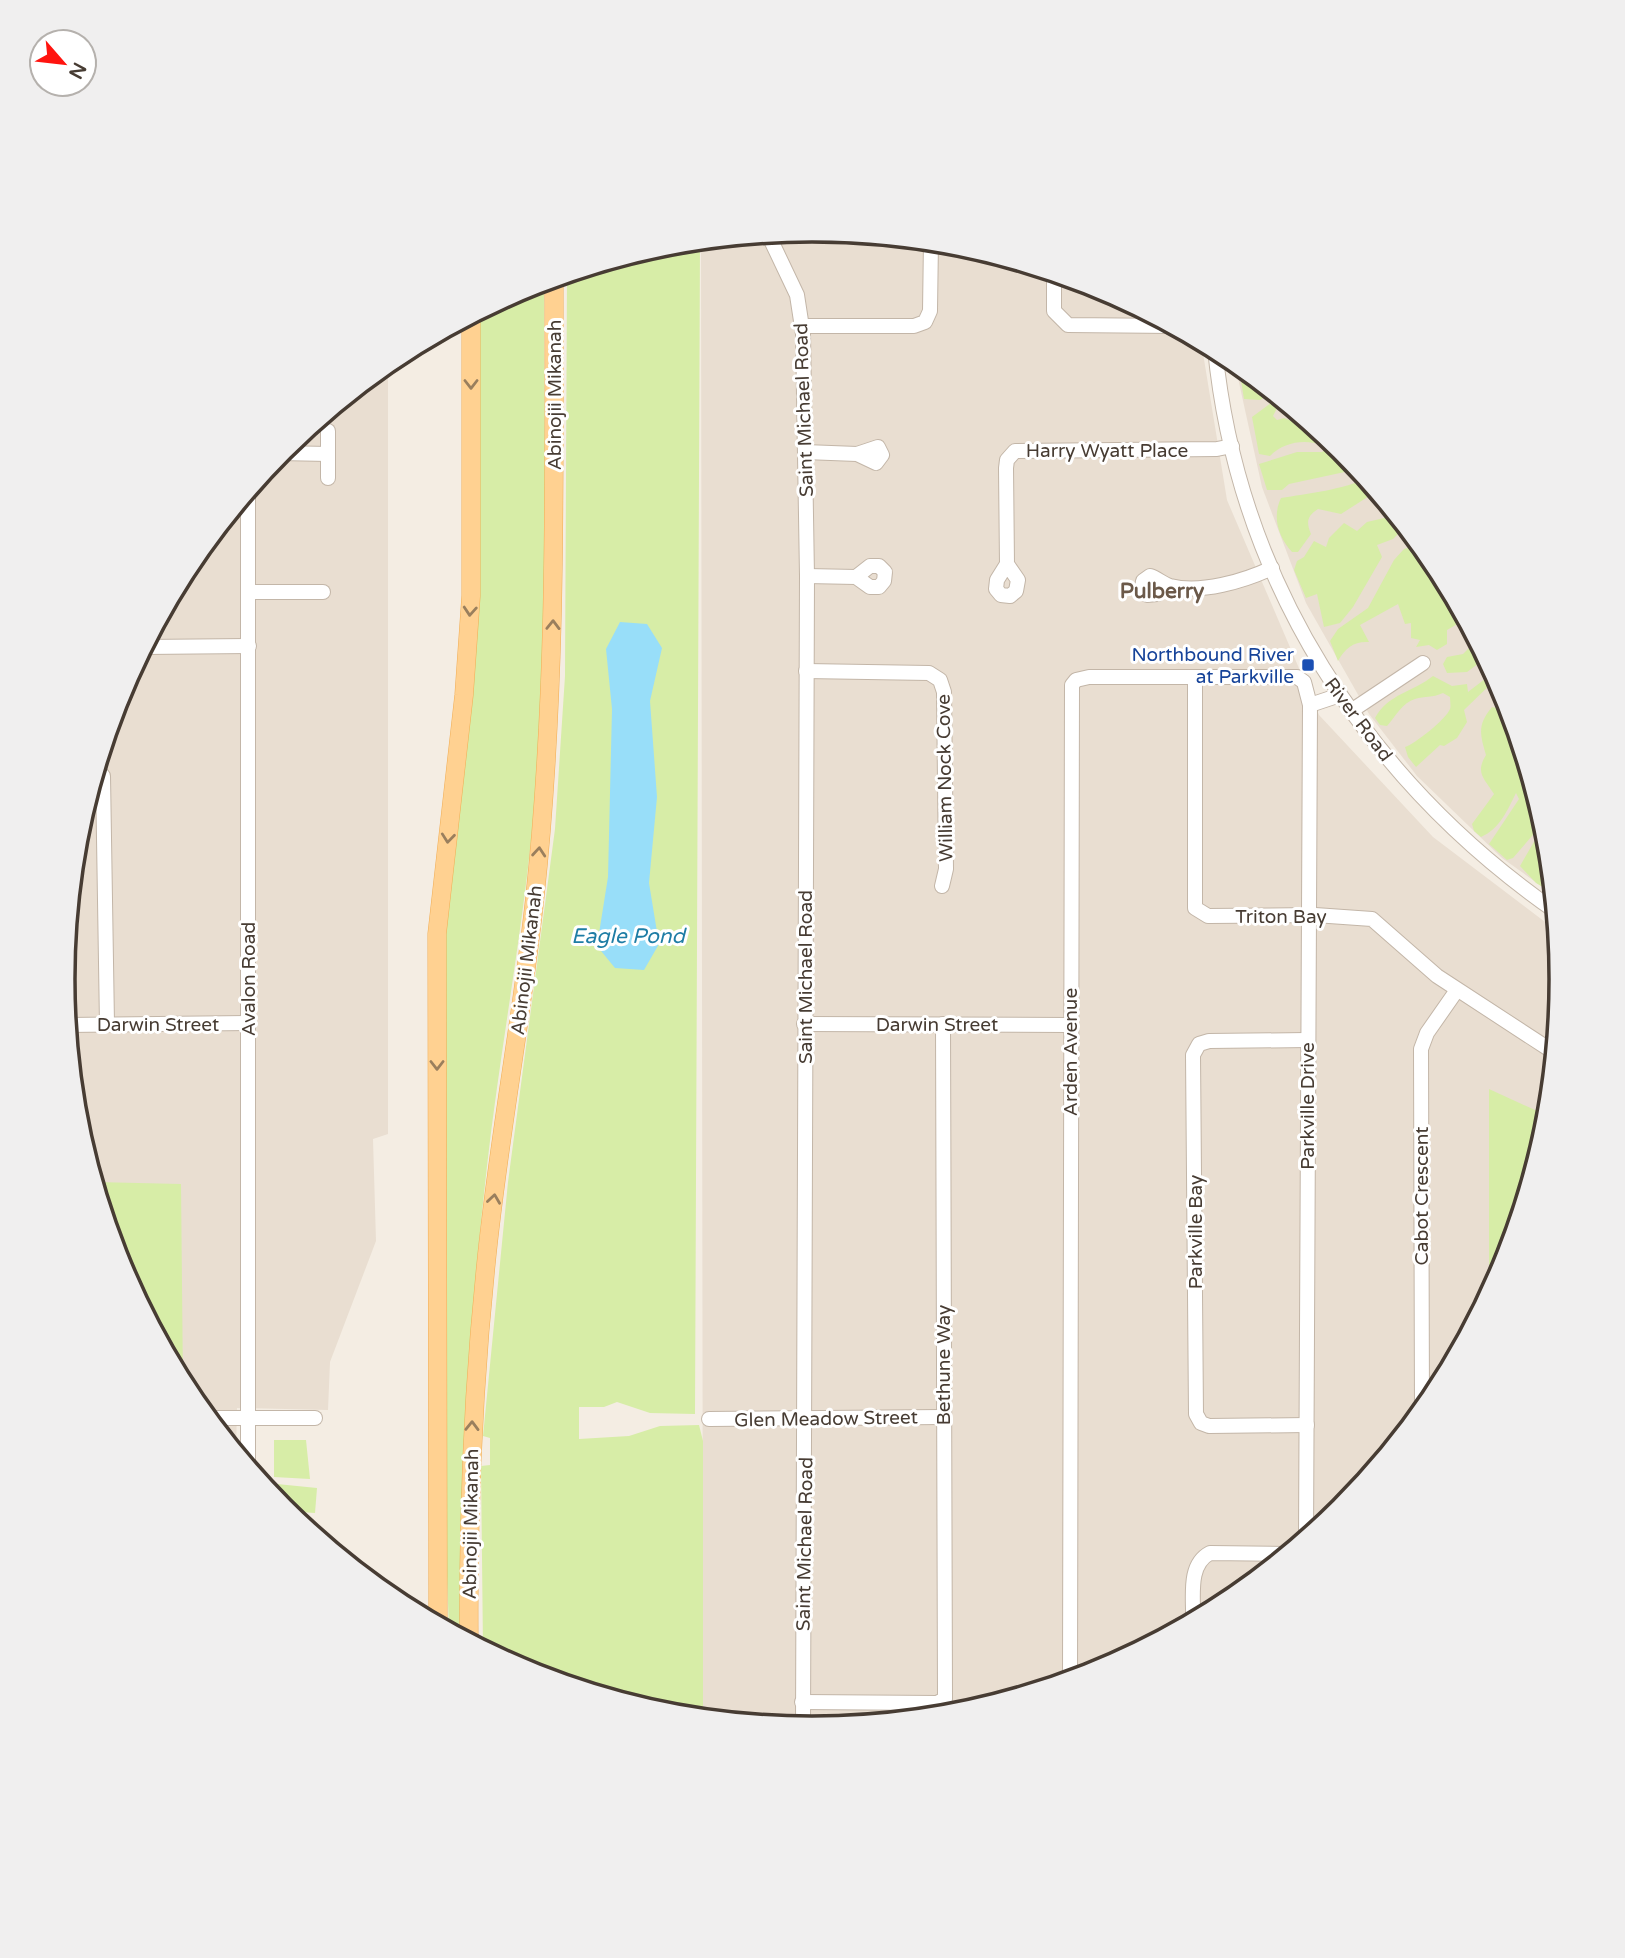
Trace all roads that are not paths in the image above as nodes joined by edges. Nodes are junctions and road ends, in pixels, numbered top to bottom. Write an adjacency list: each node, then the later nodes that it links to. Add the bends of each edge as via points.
1 (772, 243): 6 (street, Saint Michael Road, via 792,283)
2 (930, 252): 6 (street, via 930,311 925,322 914,326)
3 (1054, 283): 7 (street, via 1054,311 1068,325)
4 (554, 289): 58 (main road, Abinojii Mikanah, one-way to 4, via 472,1414 486,1261 535,897 550,724)
5 (471, 326): 57 (main road, Abinojii Mikanah, one-way to 57, via 471,596 437,934)
6 (803, 326): 11 (street, Saint Michael Road)
7 (1153, 326)
8 (1217, 363): 10 (street, River Road)
9 (328, 431): 13 (street)
10 (1232, 446): 17 (street, Harry Wyatt Place, via 1015,451 1006,468); 18 (street, River Road)
11 (805, 452): 14 (street); 19 (street, Saint Michael Road)
12 (296, 453): 13 (street)
13 (328, 454): 15 (street)
14 (857, 454)
15 (328, 478)
16 (248, 505): 22 (street, Avalon Road)
17 (1007, 564)
18 (1272, 568): 21 (street, via 1220,585); 29 (street, River Road, via 1303,638)
19 (807, 576): 20 (street); 27 (street, Saint Michael Road)
20 (856, 577)
21 (1169, 586)
22 (250, 592): 23 (street); 24 (street, Avalon Road)
23 (323, 592)
24 (249, 646): 25 (street); 37 (street, Avalon Road)
25 (154, 647)
26 (1423, 663): 31 (street)
27 (806, 671): 33 (street, William Nock Cove, via 929,673 940,680 944,692 946,869); 39 (street, Saint Michael Road)
28 (1195, 677): 30 (street, Arden Avenue, via 1297,677 1304,682); 35 (street, Triton Bay, via 1195,908 1208,916); 42 (street, Arden Avenue, via 1090,677 1072,685)
29 (1340, 695): 30 (street); 31 (street, River Road)
30 (1310, 705): 35 (street, Parkville Drive)
31 (1350, 711): 34 (street, River Road, via 1413,790 1451,828)
32 (103, 778): 38 (street)
33 (942, 886)
34 (1545, 904)
35 (1309, 915): 36 (street, Triton Bay, via 1372,919 1420,964); 43 (street, Parkville Drive)
36 (1457, 990): 44 (street, Triton Bay); 45 (street, Cabot Crescent, via 1421,1049)
37 (248, 1023): 38 (street, Darwin Street); 49 (street, Avalon Road)
38 (107, 1024): 41 (street, Darwin Street)
39 (804, 1024): 40 (street, Darwin Street); 46 (street, Saint Michael Road)
40 (943, 1024): 42 (street, Darwin Street); 47 (street, Bethune Way)
41 (77, 1025)
42 (1069, 1025): 59 (street, Arden Avenue)
43 (1307, 1040): 52 (street, Parkville Drive); 52 (street, Parkville Bay, via 1209,1041 1195,1049 1193,1069 1196,1414 1209,1426)
44 (1546, 1047)
45 (1422, 1394)
46 (805, 1416): 47 (street, Glen Meadow Street); 51 (street, Glen Meadow Street); 60 (street, Saint Michael Road)
47 (943, 1417): 60 (street, Bethune Way, via 945,1699 940,1703)
48 (221, 1418): 49 (street)
49 (248, 1418): 50 (street); 53 (street, Avalon Road)
50 (315, 1418)
51 (709, 1419)
52 (1307, 1425): 54 (street, Parkville Drive)
53 (248, 1453)
54 (1306, 1526)
55 (1274, 1553): 56 (street, via 1210,1553 1200,1558 1195,1569)
56 (1193, 1609)
57 (438, 1613)
58 (468, 1630)
59 (1070, 1669)
60 (802, 1702): 61 (street, Saint Michael Road)
61 (803, 1716)

